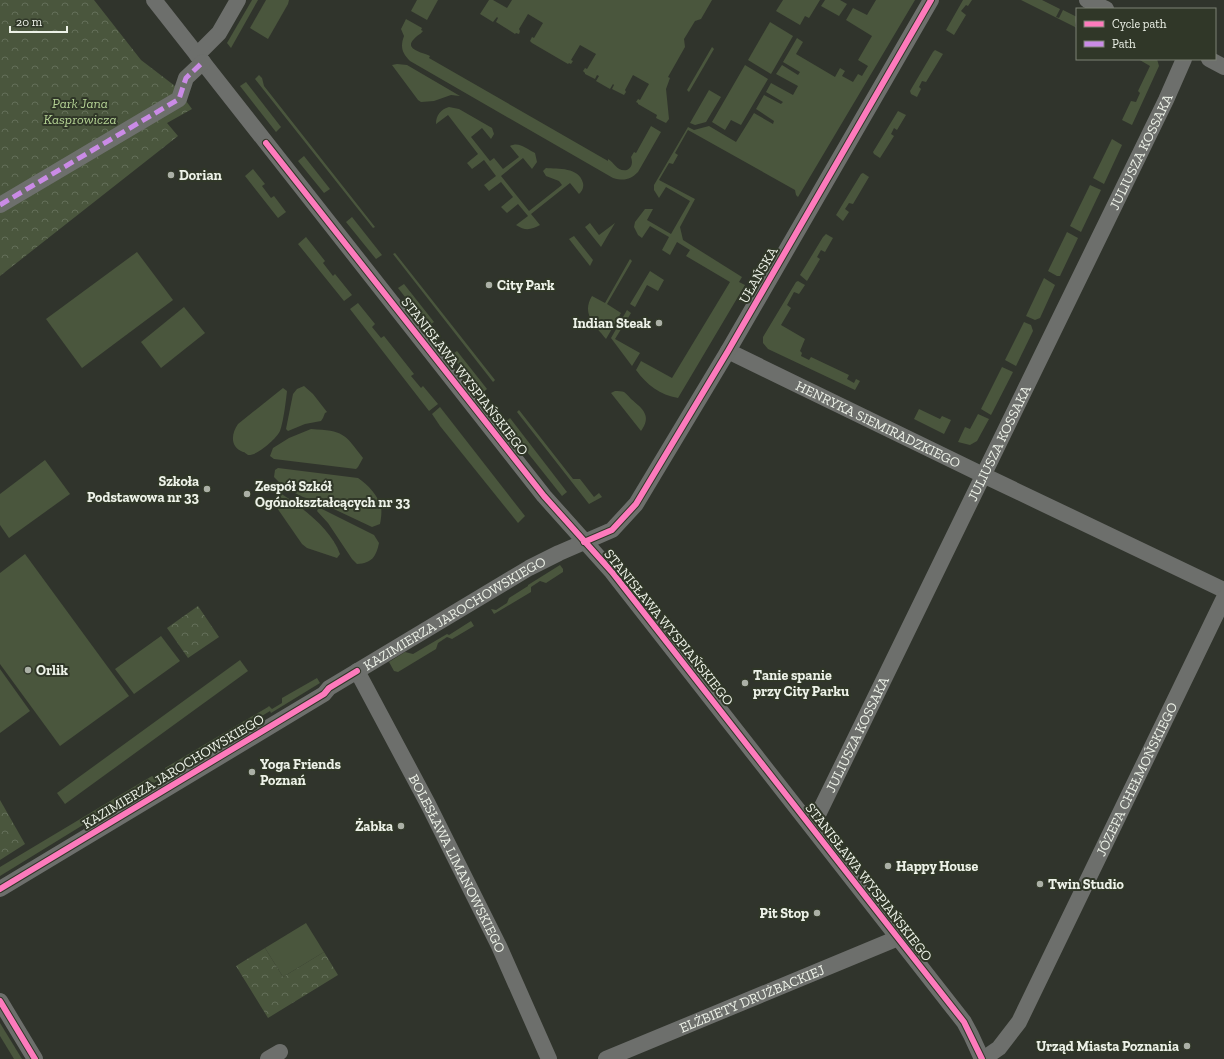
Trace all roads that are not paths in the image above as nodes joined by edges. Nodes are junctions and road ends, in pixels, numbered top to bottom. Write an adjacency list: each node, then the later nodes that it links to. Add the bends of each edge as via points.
1 (154, 0): 6 (street, STANISŁAWA WYSPIAŃSKIEGO)
2 (238, 0): 6 (street)
3 (931, 0): 11 (street, UŁAŃSKA)
4 (1087, 0): 5 (street)
5 (1104, 8)
6 (200, 59): 10 (street, via 186,78 179,99); 13 (street, STANISŁAWA WYSPIAŃSKIEGO, via 544,496)
7 (1184, 60): 12 (street, JULIUSZA KOSSAKA)
8 (1211, 60): 9 (street)
9 (1224, 67)
10 (0, 205)
11 (728, 351): 12 (street, HENRYKA SIEMIRADZKIEGO); 13 (street, UŁAŃSKA, via 636,504 612,530)
12 (982, 475): 14 (street, HENRYKA SIEMIRADZKIEGO); 17 (street, JULIUSZA KOSSAKA)
13 (584, 542): 16 (street, KAZIMIERZA JAROCHOWSKIEGO, via 529,568); 17 (street, STANISŁAWA WYSPIAŃSKIEGO, via 612,572)
14 (1224, 590)
15 (1224, 598): 24 (street, JÓZEFA CHEŁMOŃSKIEGO, via 1019,1022 999,1048)
16 (357, 671): 18 (street, KAZIMIERZA JAROCHOWSKIEGO, via 324,694); 22 (street, BOLESŁAWA LIMANOWSKIEGO, via 428,804 499,946)
17 (812, 827): 19 (street, STANISŁAWA WYSPIAŃSKIEGO)
18 (0, 889)
19 (898, 938): 23 (street, ELŻBIETY DRUŻBACKIEJ); 24 (street, STANISŁAWA WYSPIAŃSKIEGO, via 964,1022)
20 (0, 1001): 21 (street)
21 (35, 1059)
22 (549, 1059)
23 (606, 1059)
24 (982, 1059)

